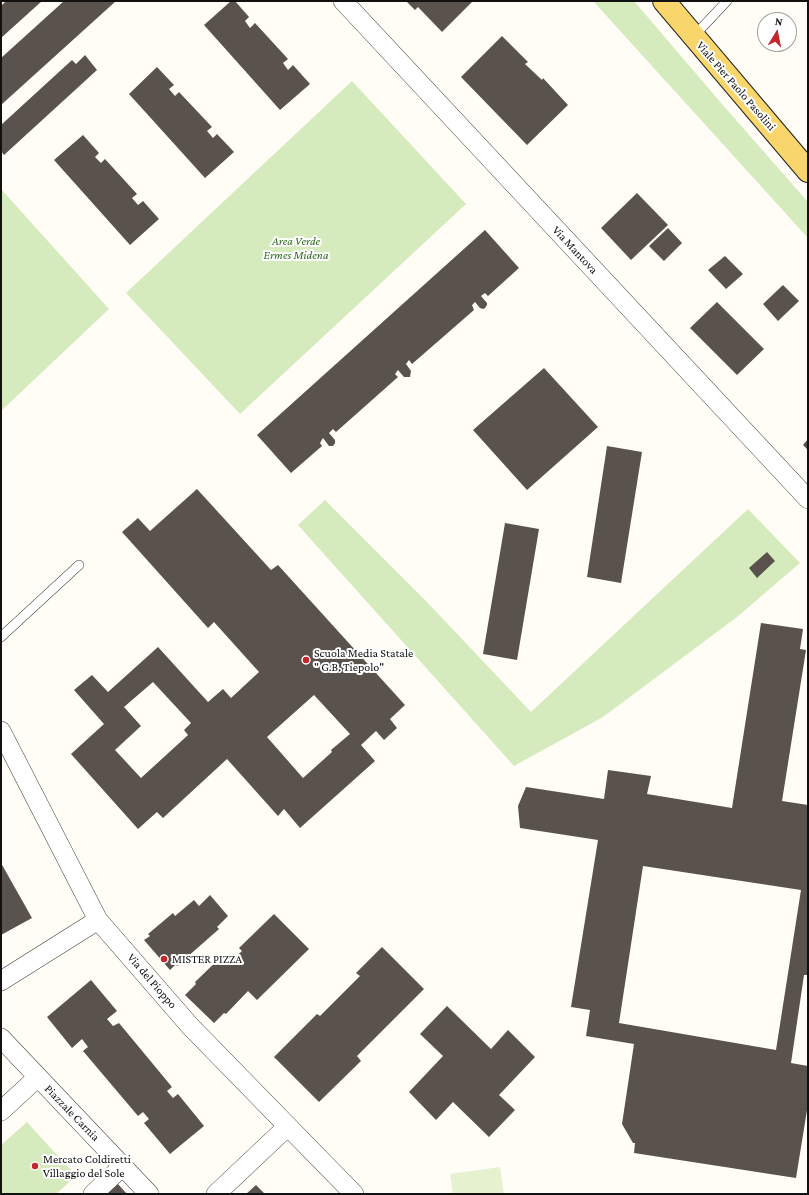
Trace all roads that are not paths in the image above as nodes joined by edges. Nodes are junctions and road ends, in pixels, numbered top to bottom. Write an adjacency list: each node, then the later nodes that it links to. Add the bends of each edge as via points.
1 (343, 1): 6 (street, Via Mantova)
2 (664, 1): 4 (main road, Viale Pier Paolo Pasolini)
3 (727, 1): 4 (lane)
4 (694, 37): 5 (main road, Viale Pier Paolo Pasolini)
5 (808, 171)
6 (808, 499)
7 (79, 565): 8 (lane)
8 (1, 638)
9 (1, 731): 10 (street, Via del Pioppo)
10 (98, 920): 11 (street); 15 (street, Via del Pioppo, via 190,1026)
11 (1, 981)
12 (1, 1038): 13 (street, Piazzale Carnia)
13 (38, 1077): 14 (street, Piazzale Carnia); 16 (street, Piazzale Carnia)
14 (1, 1111)
15 (288, 1126): 19 (street); 20 (street, Via del Pioppo)
16 (123, 1166): 17 (street); 18 (street, Piazzale Carnia)
17 (93, 1194)
18 (150, 1194)
19 (216, 1194)
20 (354, 1194)

